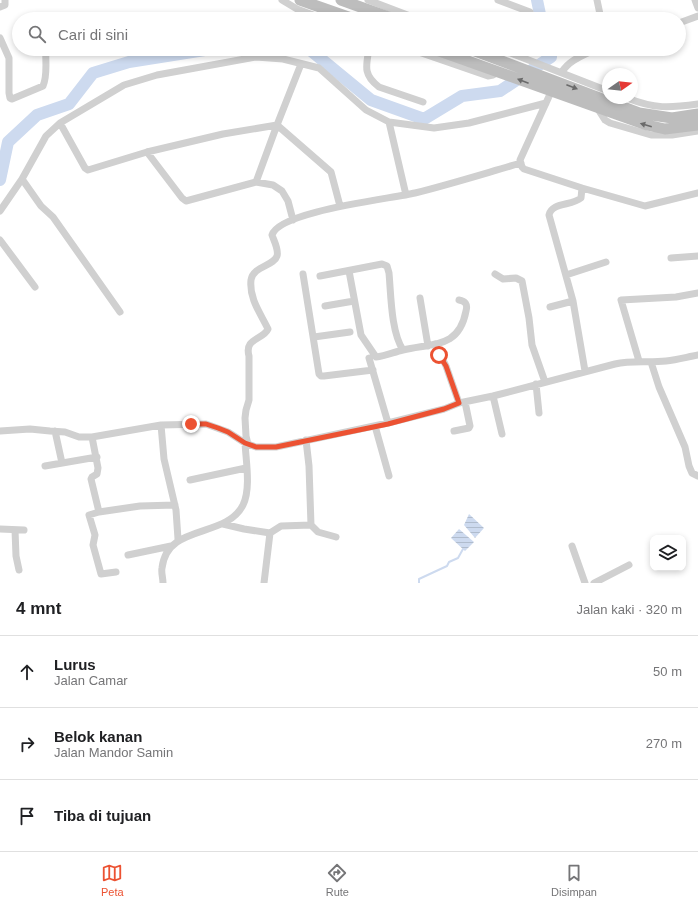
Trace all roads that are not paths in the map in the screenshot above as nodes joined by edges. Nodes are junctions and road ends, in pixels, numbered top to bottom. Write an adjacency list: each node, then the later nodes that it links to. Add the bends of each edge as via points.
1 (5, 0): 9 (street, via 5,4)
2 (282, 0): 12 (street)
3 (300, 0): 13 (main road)
4 (341, 0): 11 (main road)
5 (368, 0): 11 (street)
6 (498, 0): 14 (street)
7 (597, 0): 15 (street)
8 (695, 0): 10 (street)
9 (0, 8)
10 (698, 8)
11 (383, 11)
12 (305, 12)
13 (334, 12)
14 (530, 12)
15 (600, 12)
16 (698, 16): 17 (street)
17 (686, 20)
18 (0, 38): 19 (street, via 9,58 9,93 12,99 43,86)
19 (45, 56)
20 (368, 56): 32 (street, via 367,75 375,84)
21 (430, 56): 27 (street, via 488,76)
22 (458, 56): 27 (main road)
23 (481, 56): 27 (main road)
24 (519, 56): 28 (street)
25 (584, 56): 28 (street)
26 (301, 64): 37 (street, via 319,68 366,110); 38 (street, via 283,59 256,57 157,75 124,85); 39 (street)
27 (502, 69): 30 (main road, one-way to 27); 36 (main road, one-way to 36, via 639,113 672,118)
28 (562, 72): 29 (street)
29 (602, 89)
30 (551, 92): 33 (street); 35 (main road)
31 (638, 101): 34 (street, via 660,107)
32 (423, 102)
33 (546, 104): 37 (street, via 469,123 434,128); 43 (street, via 521,157)
34 (698, 104)
35 (598, 109): 40 (main road, one-way to 35, via 665,129 647,126); 41 (street, via 610,123 651,135)
36 (698, 114)
37 (389, 122): 48 (street)
38 (60, 123): 42 (street, via 86,169); 44 (street, via 46,136)
39 (276, 125): 42 (street); 45 (street); 49 (street, via 331,172)
40 (698, 125)
41 (698, 131)
42 (146, 152): 45 (street, via 186,201)
43 (521, 163): 46 (street, via 524,169); 48 (street)
44 (22, 179): 50 (street); 69 (street, via 41,206 53,217)
45 (256, 182): 51 (street, via 273,185 282,191 288,201)
46 (582, 188): 47 (street, via 645,206); 59 (street, via 578,201 561,205 552,210 549,216)
47 (698, 193)
48 (406, 195): 49 (street)
49 (340, 206): 51 (street)
50 (0, 211)
51 (293, 220): 94 (street, via 276,228 272,235 277,256 255,273 251,280 257,310 268,329 249,345 247,351 249,400 245,418)
52 (0, 240): 61 (street)
53 (698, 256): 54 (street)
54 (671, 258)
55 (606, 262): 59 (street)
56 (349, 271): 60 (street); 65 (street); 73 (street, via 382,264 387,266 396,332)
57 (303, 274): 71 (street)
58 (495, 274): 80 (street, via 503,280 516,278 522,281 532,345)
59 (566, 275): 66 (street)
60 (320, 276)
61 (35, 287)
62 (698, 293): 76 (street, via 621,300)
63 (420, 298): 72 (street)
64 (459, 300): 72 (street, via 464,301 467,308 462,326 450,339)
65 (354, 301): 67 (street); 73 (street, via 361,335 374,356 380,357)
66 (573, 301): 68 (street); 79 (street)
67 (325, 306)
68 (550, 307)
69 (120, 312)
70 (350, 332): 71 (street)
71 (314, 337): 78 (street, via 321,376)
72 (432, 345): 73 (street); 83 (street)
73 (403, 350)
74 (698, 356): 77 (street)
75 (369, 358): 78 (street)
76 (639, 361): 77 (street); 79 (street)
77 (651, 362): 100 (street, via 685,447 688,466 692,473)
78 (373, 370): 85 (street)
79 (585, 371): 80 (street)
80 (545, 382): 81 (street)
81 (536, 384): 82 (street); 84 (street)
82 (492, 396): 83 (street); 91 (street)
83 (462, 402): 85 (street); 90 (street, via 470,426)
84 (539, 413)
85 (388, 424): 87 (street)
86 (161, 425): 92 (street); 94 (street, via 206,424 228,432); 102 (street, via 164,459)
87 (376, 426): 93 (street); 99 (street)
88 (0, 431): 89 (street)
89 (55, 431): 92 (street, via 79,437); 96 (street)
90 (454, 431)
91 (502, 434)
92 (92, 437): 95 (street)
93 (306, 440): 94 (street, via 276,447); 105 (street)
94 (246, 444): 98 (street)
95 (97, 457): 96 (street); 103 (street, via 98,472 91,479)
96 (62, 463): 97 (street)
97 (45, 466)
98 (246, 468): 101 (street); 104 (street, via 246,494 243,505)
99 (389, 476)
100 (698, 476)
101 (190, 480)
102 (175, 505): 103 (street, via 140,506); 111 (street)
103 (99, 512): 117 (street, via 89,515 95,534 93,543 100,572)
104 (223, 524): 109 (street); 111 (street)
105 (311, 525): 109 (street, via 280,526); 110 (street, via 318,532)
106 (0, 529): 107 (street)
107 (15, 530): 108 (street); 116 (street)
108 (24, 530)
109 (270, 533): 119 (street)
110 (336, 537)
111 (178, 540): 112 (street)
112 (171, 546): 114 (street); 118 (street, via 161,568)
113 (572, 546): 120 (street)
114 (128, 555)
115 (629, 565): 121 (street)
116 (19, 570)
117 (116, 572)
118 (163, 583)
119 (264, 583)
120 (585, 583)
121 (594, 583)

